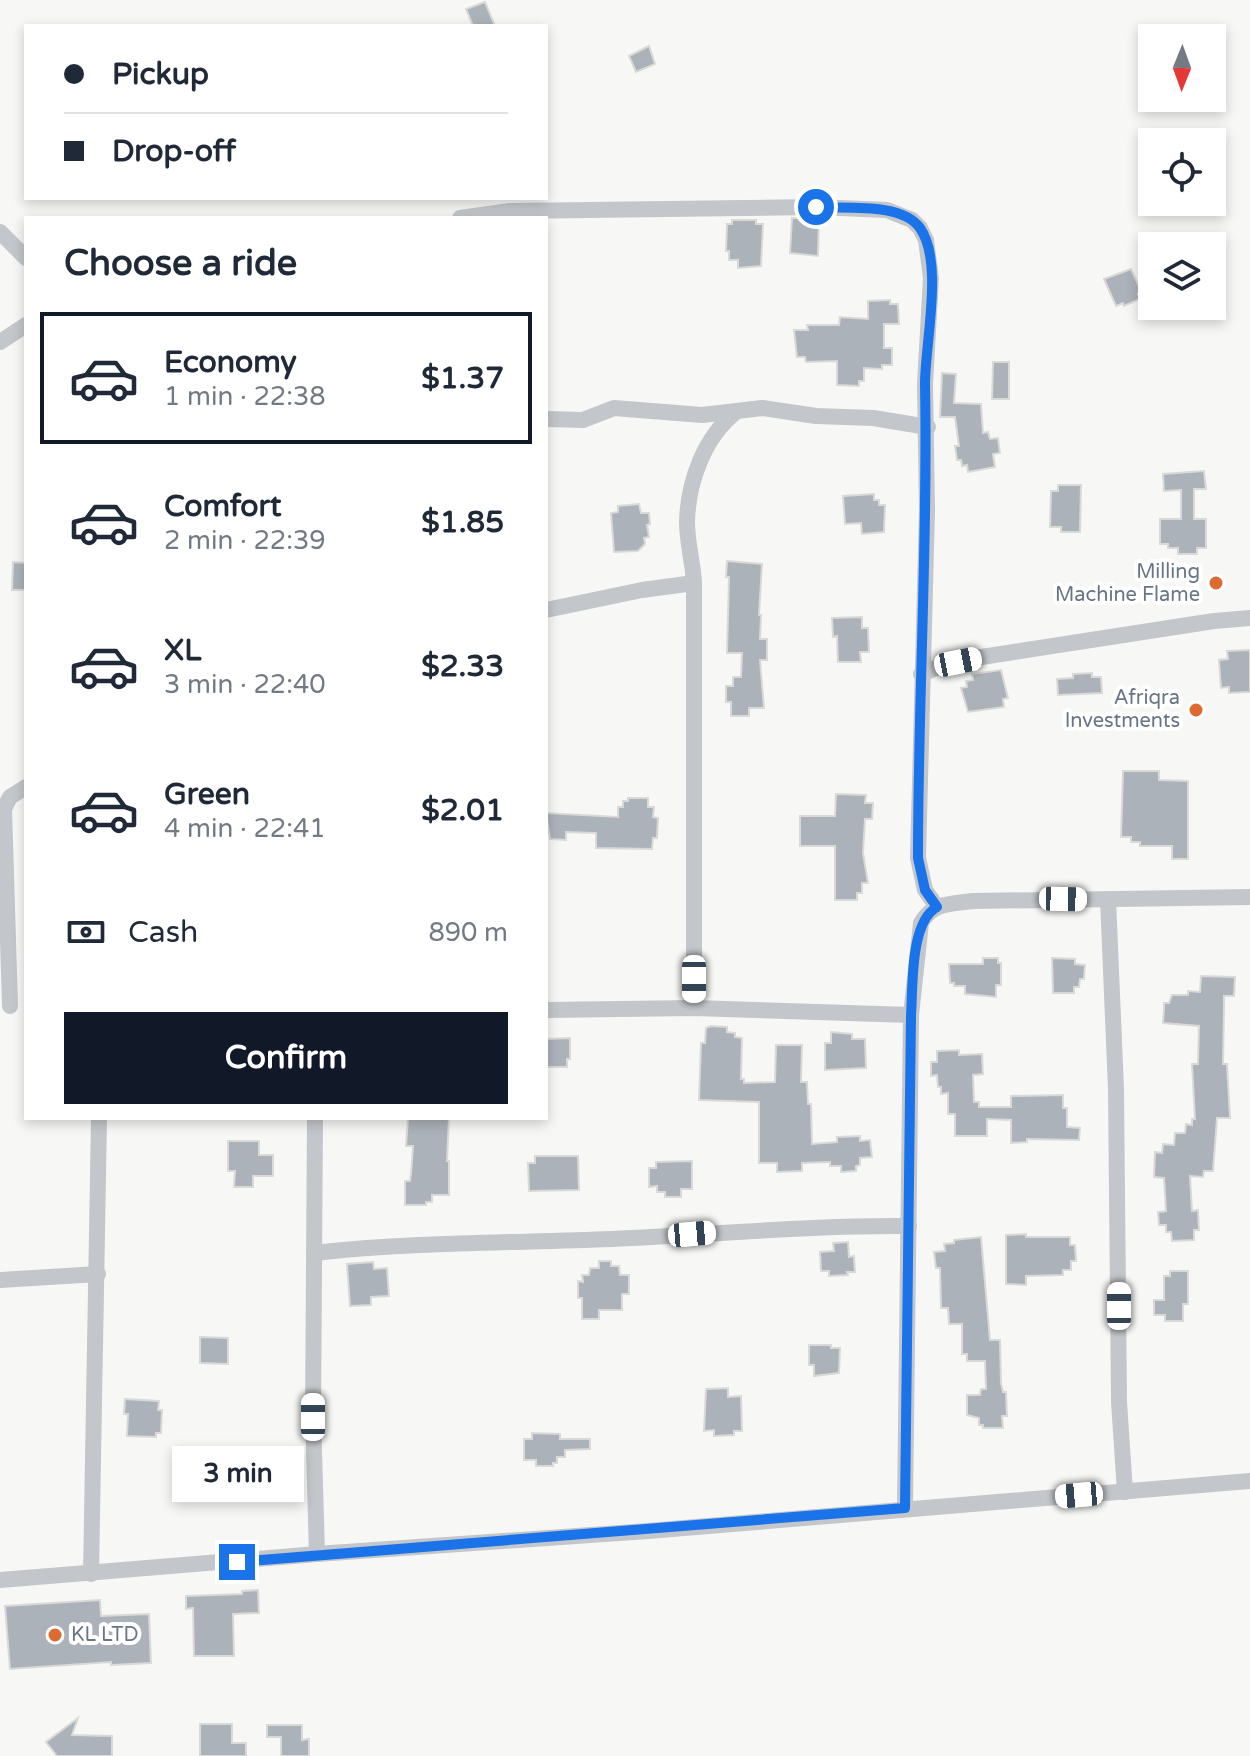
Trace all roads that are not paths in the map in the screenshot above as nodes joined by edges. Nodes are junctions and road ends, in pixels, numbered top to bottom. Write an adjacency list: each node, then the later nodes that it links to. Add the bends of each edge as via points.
1 (474, 216): 8 (street, via 510,211 798,207 901,214 920,228 929,258)
2 (0, 232): 3 (street)
3 (24, 256)
4 (24, 326): 5 (street)
5 (0, 342)
6 (736, 412): 7 (street, via 702,415 618,407 583,420); 8 (street, via 762,408); 9 (street, via 711,437 696,472 687,522)
7 (548, 419)
8 (928, 427): 12 (street)
9 (694, 583): 10 (street); 18 (street)
10 (548, 610)
11 (1250, 618): 12 (street, via 975,658)
12 (921, 674): 16 (street, via 918,858 925,890)
13 (24, 788): 17 (street, via 10,797 4,809)
14 (1250, 897): 15 (street)
15 (1108, 899): 16 (street, via 1016,899); 28 (street)
16 (937, 907): 20 (street, via 928,912 918,934)
17 (12, 1006)
18 (694, 1008): 19 (street); 20 (street)
19 (548, 1010)
20 (911, 1015): 23 (street)
21 (99, 1120): 25 (street)
22 (315, 1120): 24 (street)
23 (909, 1226): 24 (street, via 431,1243); 29 (street)
24 (314, 1253): 30 (street)
25 (98, 1274): 26 (street); 31 (street)
26 (0, 1280)
27 (1250, 1481): 28 (street)
28 (1125, 1492): 29 (street)
29 (905, 1508): 30 (street)
30 (317, 1554): 31 (street)
31 (91, 1574): 32 (street)
32 (0, 1580)

